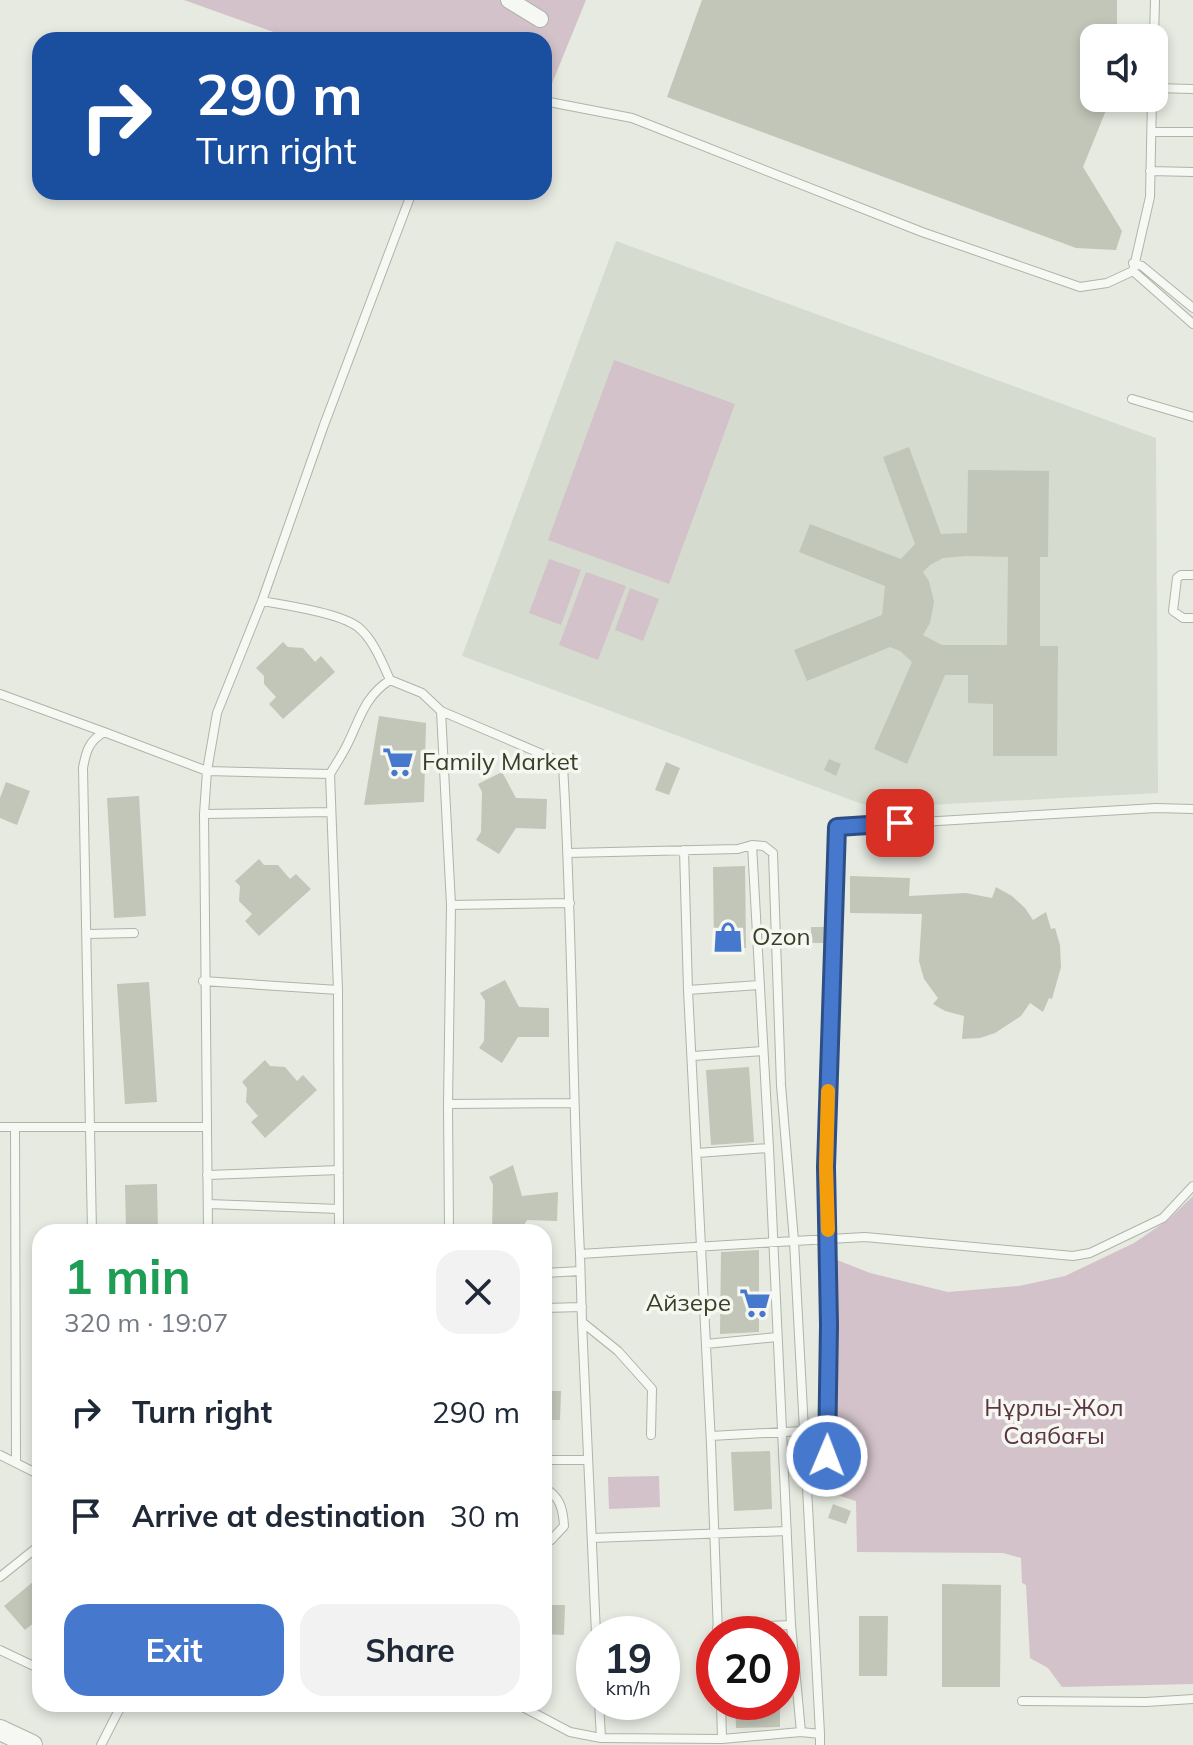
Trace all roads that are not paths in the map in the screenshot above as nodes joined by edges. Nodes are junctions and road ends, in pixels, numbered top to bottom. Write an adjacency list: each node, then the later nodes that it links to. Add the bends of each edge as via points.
1 (509, 0): 3 (street)
2 (1155, 0): 4 (lane)
3 (540, 19)
4 (1154, 24)
5 (1168, 88): 6 (lane)
6 (1193, 89)
7 (552, 103): 14 (lane, via 632,118 893,221 1080,287 1107,283)
8 (1152, 112): 9 (lane)
9 (1152, 132): 10 (lane); 11 (lane)
10 (1193, 132)
11 (1150, 171): 12 (lane); 14 (lane, via 1150,197)
12 (1193, 172)
13 (409, 200): 20 (lane)
14 (1133, 267): 15 (lane, via 1142,266); 16 (lane)
15 (1193, 308)
16 (1193, 324)
17 (1132, 399): 18 (lane)
18 (1193, 417)
19 (1193, 575): 21 (lane, via 1177,578 1173,611)
20 (262, 601): 22 (lane, via 306,608 357,626 379,654); 26 (lane, via 217,713)
21 (1193, 618)
22 (390, 680): 24 (lane, via 422,693); 27 (lane, via 361,710)
23 (0, 694): 25 (lane)
24 (441, 711): 33 (lane, via 563,766); 35 (lane)
25 (104, 732): 26 (lane); 37 (lane, via 92,739 83,768)
26 (207, 771): 27 (lane); 30 (lane)
27 (330, 774): 29 (lane)
28 (1193, 809): 61 (lane, via 837,827)
29 (331, 812): 30 (lane); 40 (lane)
30 (204, 814): 38 (lane)
31 (752, 845): 32 (lane); 39 (lane); 62 (lane, via 773,853 781,1085)
32 (684, 850): 33 (lane); 41 (lane)
33 (568, 853): 34 (lane)
34 (570, 903): 35 (lane); 44 (lane)
35 (451, 905): 45 (lane)
36 (134, 933): 37 (lane)
37 (87, 934): 49 (lane)
38 (203, 981): 40 (lane); 48 (lane)
39 (759, 985): 41 (lane); 42 (lane)
40 (338, 990): 52 (lane)
41 (688, 990): 43 (lane)
42 (763, 1051): 43 (lane); 50 (lane)
43 (693, 1056): 51 (lane)
44 (573, 1103): 45 (lane); 65 (lane)
45 (448, 1104): 60 (lane)
46 (0, 1127): 47 (lane)
47 (15, 1127): 49 (lane); 80 (lane)
48 (206, 1127): 49 (lane); 53 (lane)
49 (91, 1128): 57 (lane)
50 (769, 1148): 51 (lane); 63 (lane)
51 (697, 1153): 64 (lane)
52 (339, 1170): 53 (lane); 56 (lane)
53 (207, 1175): 55 (lane)
54 (1193, 1186): 61 (lane, via 1163,1218 1073,1256 865,1237)
55 (208, 1204): 56 (lane); 58 (lane)
56 (339, 1209): 59 (lane)
57 (92, 1224)
58 (208, 1224)
59 (339, 1224)
60 (449, 1224)
61 (828, 1239): 62 (lane); 81 (lane)
62 (794, 1241): 63 (lane); 73 (lane)
63 (772, 1243): 64 (lane); 71 (lane)
64 (701, 1248): 65 (lane); 72 (lane)
65 (580, 1254): 66 (lane)
66 (580, 1271): 67 (lane); 68 (lane)
67 (552, 1273)
68 (582, 1307): 69 (lane); 70 (lane)
69 (552, 1308)
70 (582, 1322): 75 (lane, via 652,1389); 79 (lane)
71 (777, 1337): 72 (lane); 74 (lane)
72 (706, 1344): 76 (lane)
73 (802, 1431): 74 (lane); 104 (lane)
74 (782, 1432): 76 (lane); 84 (lane)
75 (651, 1435)
76 (711, 1436): 85 (lane)
77 (0, 1455): 80 (lane)
78 (552, 1460): 79 (lane)
79 (588, 1460): 86 (lane)
80 (16, 1461): 82 (lane)
81 (826, 1469)
82 (32, 1470)
83 (552, 1496): 87 (lane, via 562,1505 564,1526)
84 (787, 1531): 85 (lane); 92 (lane)
85 (714, 1535): 86 (lane); 91 (lane)
86 (592, 1538): 90 (lane)
87 (552, 1539)
88 (32, 1551): 89 (lane)
89 (0, 1577)
90 (595, 1616)
91 (717, 1616)
92 (791, 1616)
93 (0, 1650): 94 (lane)
94 (32, 1665)
95 (1193, 1699): 96 (lane)
96 (1022, 1701)
97 (116, 1712): 108 (lane)
98 (532, 1712): 105 (lane, via 570,1732)
99 (600, 1720): 105 (lane)
100 (721, 1720): 106 (lane)
101 (800, 1720): 103 (lane)
102 (0, 1730): 107 (street)
103 (801, 1732): 104 (lane); 106 (lane)
104 (820, 1734): 109 (lane)
105 (601, 1738): 106 (lane)
106 (722, 1739)
107 (32, 1745)
108 (101, 1745)
109 (820, 1745)

